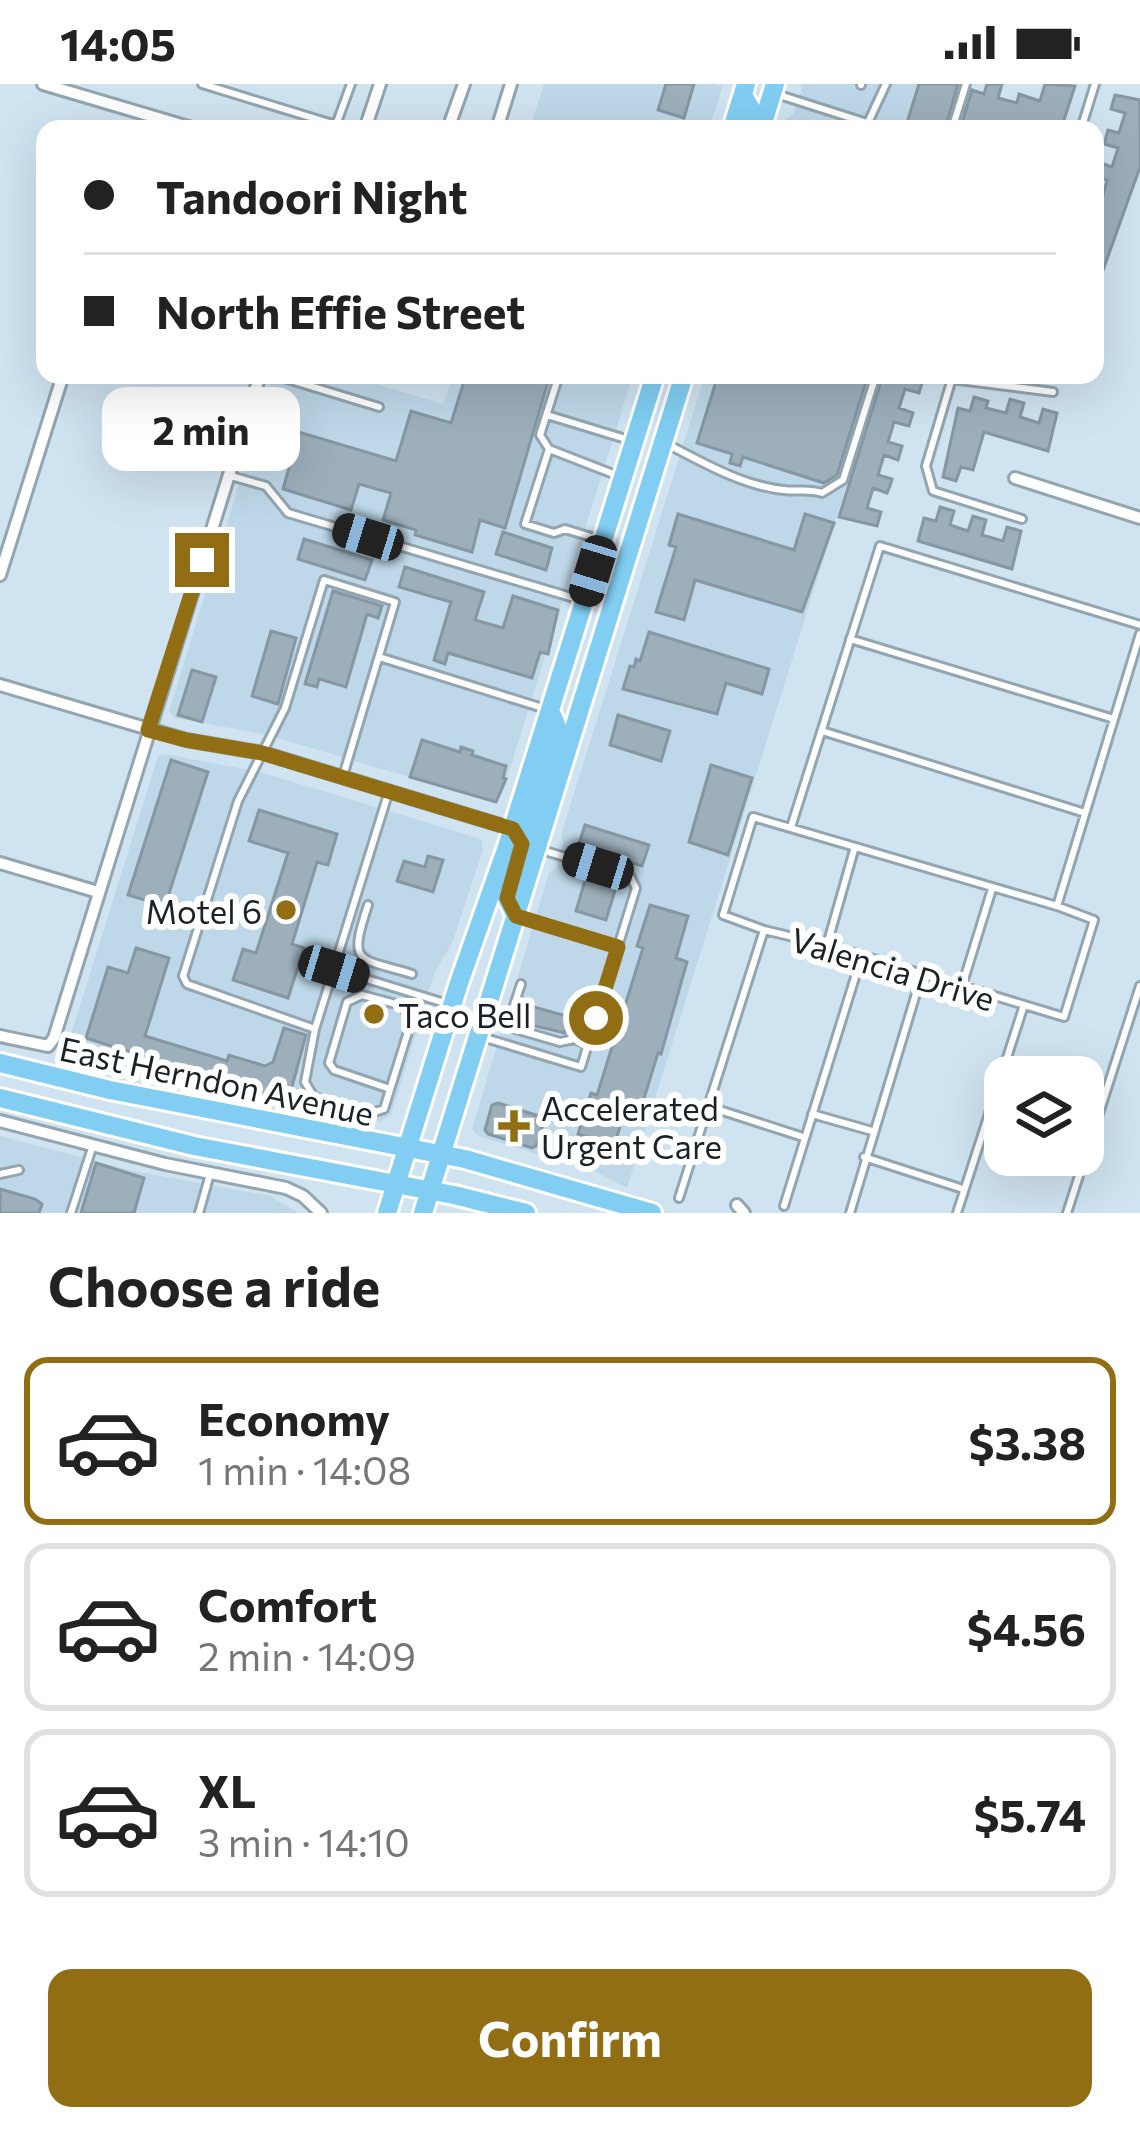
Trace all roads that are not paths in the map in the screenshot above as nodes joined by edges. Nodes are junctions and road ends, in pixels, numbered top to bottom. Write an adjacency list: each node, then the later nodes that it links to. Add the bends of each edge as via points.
1 (43, 84): 12 (street)
2 (202, 84): 15 (lane)
3 (351, 84): 16 (lane)
4 (380, 84): 17 (street)
5 (464, 84): 18 (street)
6 (511, 84): 19 (street)
7 (886, 84): 24 (lane)
8 (966, 84): 25 (lane)
9 (1095, 84): 26 (lane)
10 (770, 87): 22 (main road); 23 (lane)
11 (744, 89): 20 (main road); 21 (main road)
12 (145, 113): 13 (street); 14 (street)
13 (143, 120)
14 (167, 120)
15 (320, 120)
16 (338, 120)
17 (368, 120)
18 (451, 120)
19 (499, 120)
20 (735, 120)
21 (749, 120)
22 (763, 120)
23 (851, 120)
24 (869, 120)
25 (955, 120)
26 (1084, 120)
27 (60, 384): 48 (street)
28 (257, 384): 42 (street)
29 (304, 384): 37 (lane)
30 (557, 384): 38 (lane)
31 (652, 384): 39 (main road)
32 (681, 384): 40 (main road)
33 (873, 384): 40 (lane, via 843,481 822,493 723,472)
34 (950, 384): 46 (lane, via 927,480 933,491)
35 (999, 384): 36 (lane)
36 (1053, 392)
37 (379, 407)
38 (547, 415): 39 (lane); 41 (lane, via 540,435)
39 (634, 442): 43 (main road)
40 (663, 442): 64 (main road)
41 (549, 449): 43 (lane); 47 (lane, via 525,524)
42 (229, 475): 49 (lane, via 266,486 288,513); 56 (street)
43 (622, 478): 47 (main road)
44 (1016, 478): 45 (street)
45 (1139, 513)
46 (1022, 519)
47 (603, 541): 49 (main road)
48 (0, 575)
49 (584, 602): 54 (main road)
50 (1140, 630): 51 (lane, via 880,546); 55 (lane)
51 (850, 639): 55 (lane); 57 (lane)
52 (379, 657): 54 (lane); 58 (lane, via 395,602 324,580 285,708); 59 (lane)
53 (0, 685): 56 (street)
54 (550, 710): 63 (main road); 64 (main road, via 558,730 531,817)
55 (1114, 719): 61 (lane)
56 (148, 730): 58 (street); 68 (street)
57 (822, 730): 61 (lane); 62 (lane)
58 (262, 753): 59 (street); 84 (lane, via 238,801 183,976)
59 (343, 776): 60 (street)
60 (389, 790): 63 (street); 76 (lane)
61 (1085, 813): 70 (lane)
62 (791, 827): 65 (lane); 72 (lane, Valencia Drive, via 753,817 723,914)
63 (513, 829): 71 (main road, via 522,844 507,898); 82 (main road)
64 (537, 848): 71 (main road); 74 (lane, via 630,876 636,888)
65 (854, 850): 67 (lane); 73 (lane)
66 (0, 862): 68 (street)
67 (992, 889): 70 (lane); 80 (lane)
68 (98, 892): 85 (street, via 54,1037 47,1046)
69 (368, 905): 77 (lane, via 357,952)
70 (1057, 906): 83 (lane, Valencia Drive, via 1094,920 1064,1017)
71 (516, 916): 74 (lane); 86 (main road)
72 (764, 930): 73 (lane, Valencia Drive); 91 (lane)
73 (826, 945): 75 (lane, Valencia Drive)
74 (618, 947): 87 (lane)
75 (861, 958): 78 (lane, Valencia Drive); 92 (lane)
76 (334, 969): 82 (lane); 84 (lane)
77 (412, 974)
78 (921, 976): 80 (lane, Valencia Drive); 94 (lane)
79 (520, 984): 87 (lane, via 512,1028)
80 (962, 986): 83 (lane, Valencia Drive)
81 (1140, 986): 115 (lane)
82 (452, 1005): 97 (main road)
83 (1023, 1008): 103 (lane)
84 (315, 1029): 89 (lane, via 310,1094 372,1115 384,1109)
85 (0, 1036)
86 (479, 1036): 87 (lane, via 581,1067); 97 (main road)
87 (588, 1043)
88 (0, 1063): 97 (main road, East Herndon Avenue)
89 (390, 1089): 89 (lane, via 332,1069 328,1059 354,996 406,1009 411,1022)
90 (0, 1099): 102 (main road, East Herndon Avenue)
91 (707, 1106): 95 (lane); 104 (lane)
92 (812, 1114): 94 (lane); 95 (lane)
93 (0, 1121): 96 (street)
94 (872, 1131): 98 (lane)
95 (803, 1137): 105 (lane)
96 (93, 1145): 101 (street); 106 (lane)
97 (424, 1152): 102 (main road); 102 (main road); 112 (main road, East Herndon Avenue)
98 (864, 1157): 103 (lane); 113 (lane)
99 (19, 1170): 100 (lane)
100 (0, 1174)
101 (210, 1174): 107 (lane); 108 (street, via 286,1189)
102 (413, 1187): 109 (main road); 110 (main road); 111 (main road, East Herndon Avenue)
103 (964, 1189): 114 (lane)
104 (679, 1198)
105 (784, 1207)
106 (71, 1213)
107 (199, 1213)
108 (321, 1213)
109 (387, 1213)
110 (423, 1213)
111 (526, 1213)
112 (652, 1213)
113 (850, 1213)
114 (957, 1213)
115 (1067, 1213)

